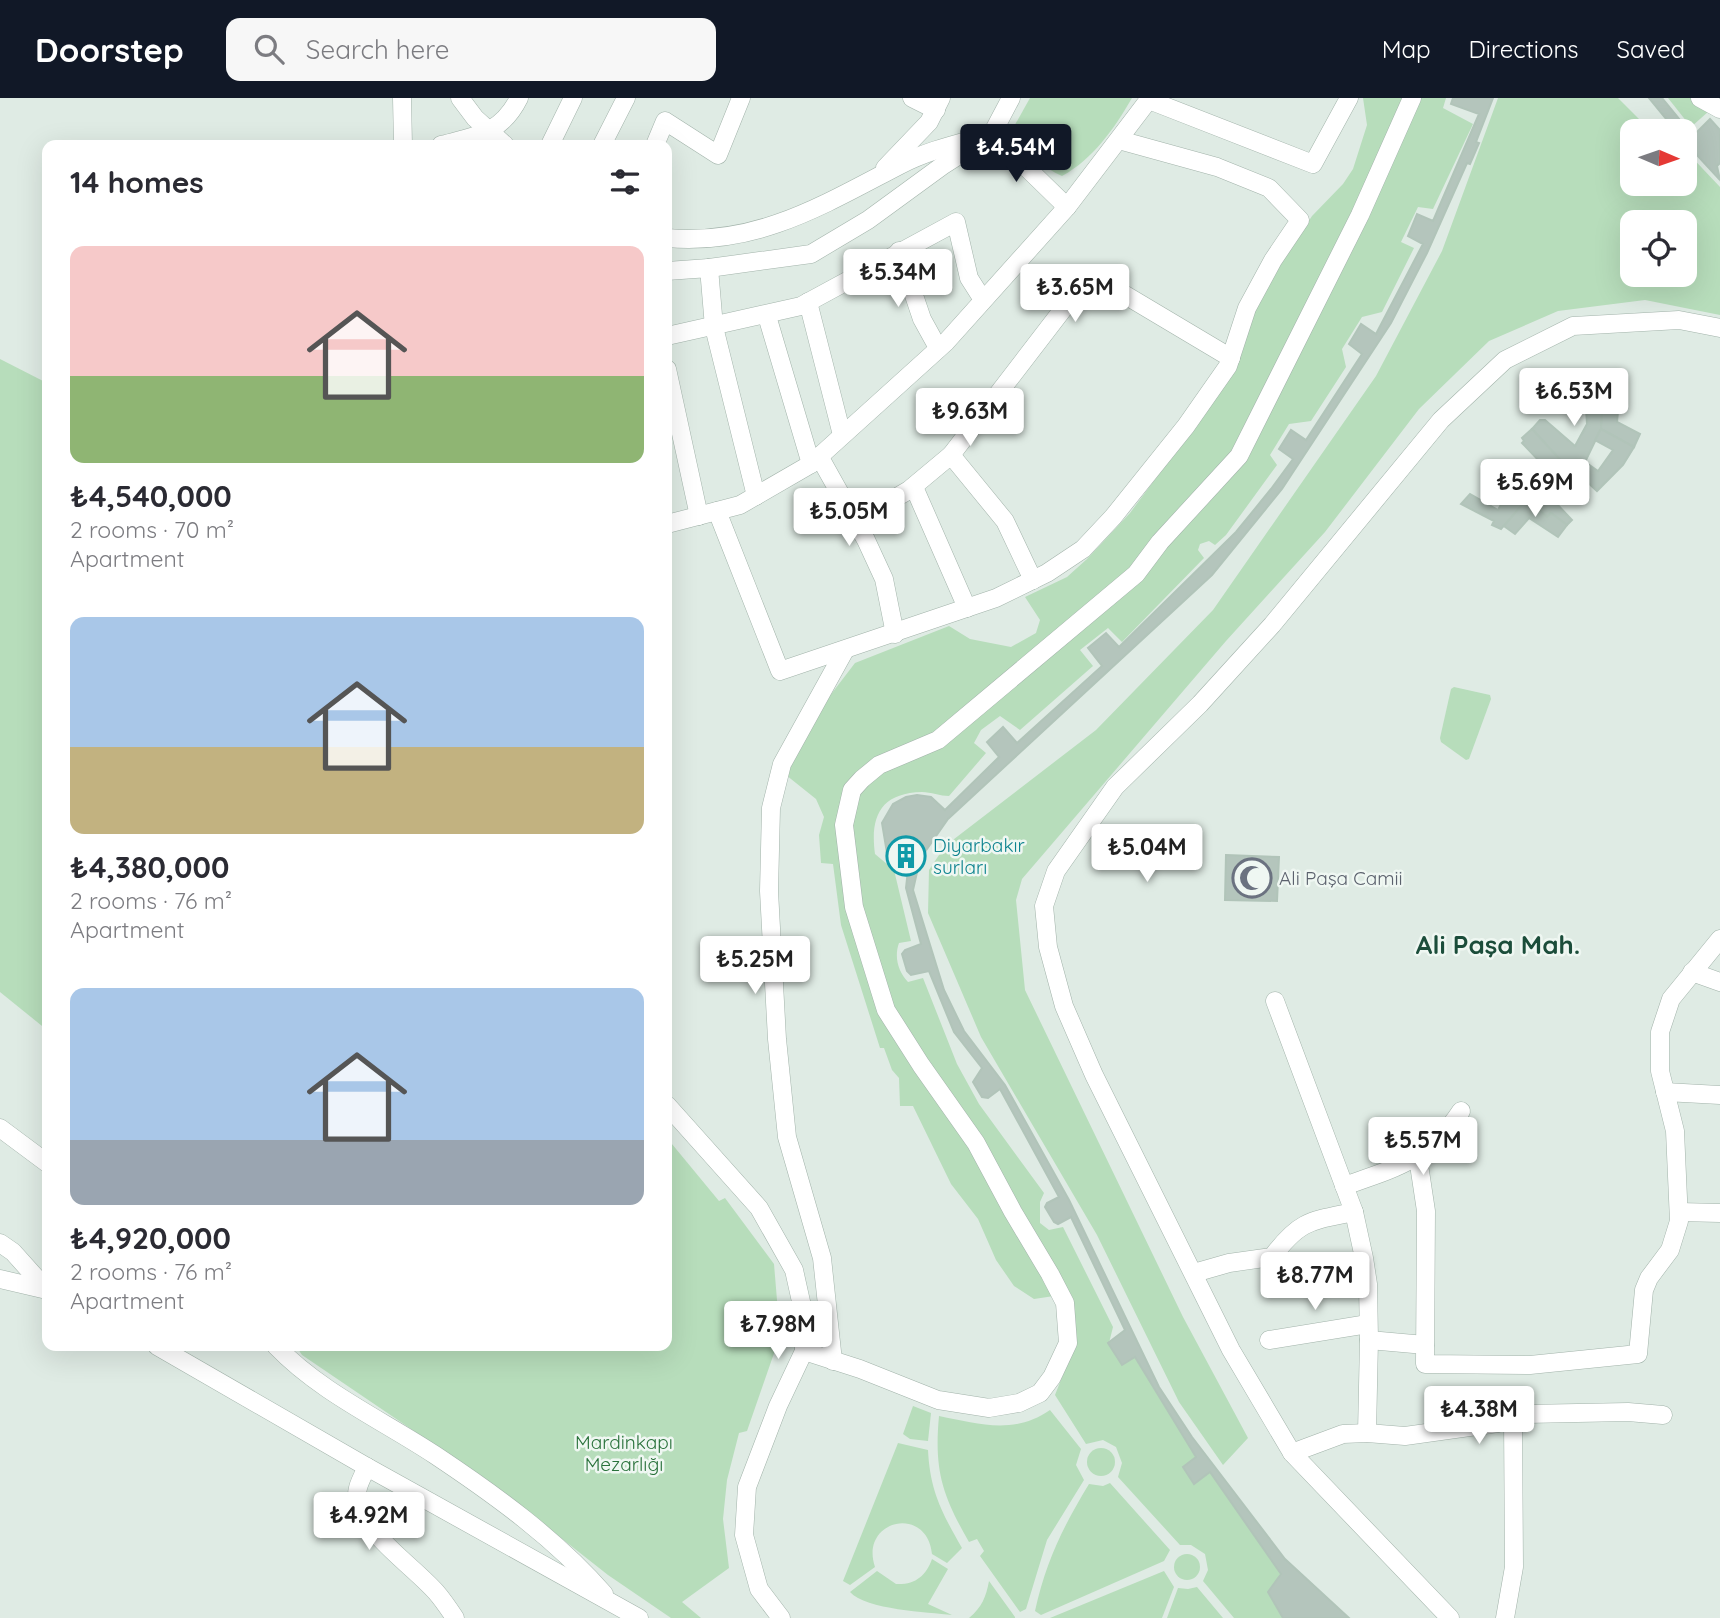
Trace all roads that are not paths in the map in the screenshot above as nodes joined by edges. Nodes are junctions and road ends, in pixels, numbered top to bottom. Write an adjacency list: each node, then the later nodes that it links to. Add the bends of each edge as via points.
1 (401, 98): 17 (street)
2 (460, 98): 15 (street)
3 (519, 98): 15 (street)
4 (573, 98): 20 (street)
5 (626, 98): 21 (street)
6 (741, 98): 22 (street, via 718,155 665,121)
7 (912, 98): 13 (street)
8 (1011, 98): 16 (street)
9 (1349, 98): 12 (street, via 1313,164)
10 (1412, 98): 78 (street, via 1360,215 1239,456 1136,574 938,740 879,765 852,790 844,825 845,846 854,907 881,997 921,1065 976,1143 1065,1303 1069,1329 1060,1361 1040,1393 1007,1406 989,1408 938,1400)
11 (1700, 98): 14 (street)
12 (1150, 99): 23 (street)
13 (938, 104): 24 (street, via 929,122)
14 (1720, 109)
15 (490, 132): 18 (street); 19 (street)
16 (992, 134): 24 (street, via 922,156); 25 (street); 28 (street, via 811,254)
17 (402, 140)
18 (459, 140)
19 (499, 140)
20 (552, 140)
21 (605, 140)
22 (657, 140)
23 (1119, 140): 25 (street); 37 (street, via 1217,167 1269,188 1300,220 1247,308)
24 (874, 180): 26 (street, via 786,222 753,231)
25 (1067, 207): 30 (street)
26 (672, 238)
27 (899, 251): 30 (street, via 956,222 969,278); 31 (street); 36 (street, via 922,318)
28 (709, 268): 29 (street); 33 (street)
29 (672, 271)
30 (983, 300): 36 (street)
31 (808, 302): 32 (street); 39 (street)
32 (767, 316): 33 (street); 41 (street)
33 (714, 327): 35 (street); 43 (street)
34 (1720, 328): 68 (street, via 1679,320 1573,327 1505,360 1441,420 1272,625 1115,787 1056,871 1044,906 1048,947 1064,1006)
35 (672, 335)
36 (938, 348): 39 (street)
37 (1231, 359): 40 (street, via 1090,274); 48 (street, via 1186,426 1113,517 1083,549)
38 (672, 392): 45 (street)
39 (842, 435): 41 (street)
40 (951, 455): 42 (street); 48 (street, via 1005,522)
41 (815, 460): 43 (street); 46 (street)
42 (914, 487): 46 (street); 49 (street)
43 (756, 496): 44 (street)
44 (718, 511): 45 (street); 51 (street, via 780,671)
45 (699, 516): 47 (street)
46 (856, 521): 50 (street, via 884,579)
47 (672, 523)
48 (1033, 580): 49 (street)
49 (967, 608): 50 (street)
50 (895, 634): 51 (street)
51 (845, 650): 78 (street, via 782,764 771,808 769,891 787,1138 822,1258)
52 (1720, 939): 53 (street)
53 (1692, 972): 54 (street); 56 (street, via 1671,999 1660,1031 1658,1057)
54 (1720, 982)
55 (1275, 1001): 63 (street)
56 (1665, 1093): 57 (street); 65 (street, via 1675,1131)
57 (1720, 1095)
58 (672, 1111): 77 (street, via 758,1208 794,1270 804,1315)
59 (1461, 1111): 61 (street)
60 (0, 1128): 62 (street)
61 (1418, 1158): 63 (street); 74 (street, via 1426,1211)
62 (42, 1159)
63 (1343, 1186): 64 (street)
64 (1354, 1212): 68 (street, via 1309,1221 1272,1257); 72 (street, via 1368,1284)
65 (1679, 1212): 66 (street); 74 (street, via 1674,1240 1644,1290 1638,1354 1530,1364 1425,1364)
66 (1720, 1213)
67 (0, 1243): 70 (street)
68 (1194, 1273): 82 (street, via 1231,1350)
69 (0, 1279): 71 (street)
70 (42, 1284)
71 (42, 1289)
72 (1369, 1332): 73 (street); 74 (street); 81 (street)
73 (1269, 1340)
74 (1425, 1345)
75 (166, 1351): 83 (street)
76 (282, 1351): 84 (street, via 339,1395 509,1508 573,1558)
77 (804, 1351): 78 (street); 87 (street, via 747,1487 744,1535 759,1589)
78 (833, 1361)
79 (1663, 1415): 80 (street, via 1556,1413)
80 (1513, 1419): 81 (street, via 1405,1436); 89 (street, via 1514,1567)
81 (1367, 1433): 82 (street, via 1343,1434)
82 (1292, 1453): 88 (street)
83 (367, 1467): 84 (street); 85 (street, via 357,1502 366,1519)
84 (614, 1604): 86 (street)
85 (455, 1618)
86 (639, 1618)
87 (781, 1618)
88 (1450, 1618)
89 (1505, 1618)

